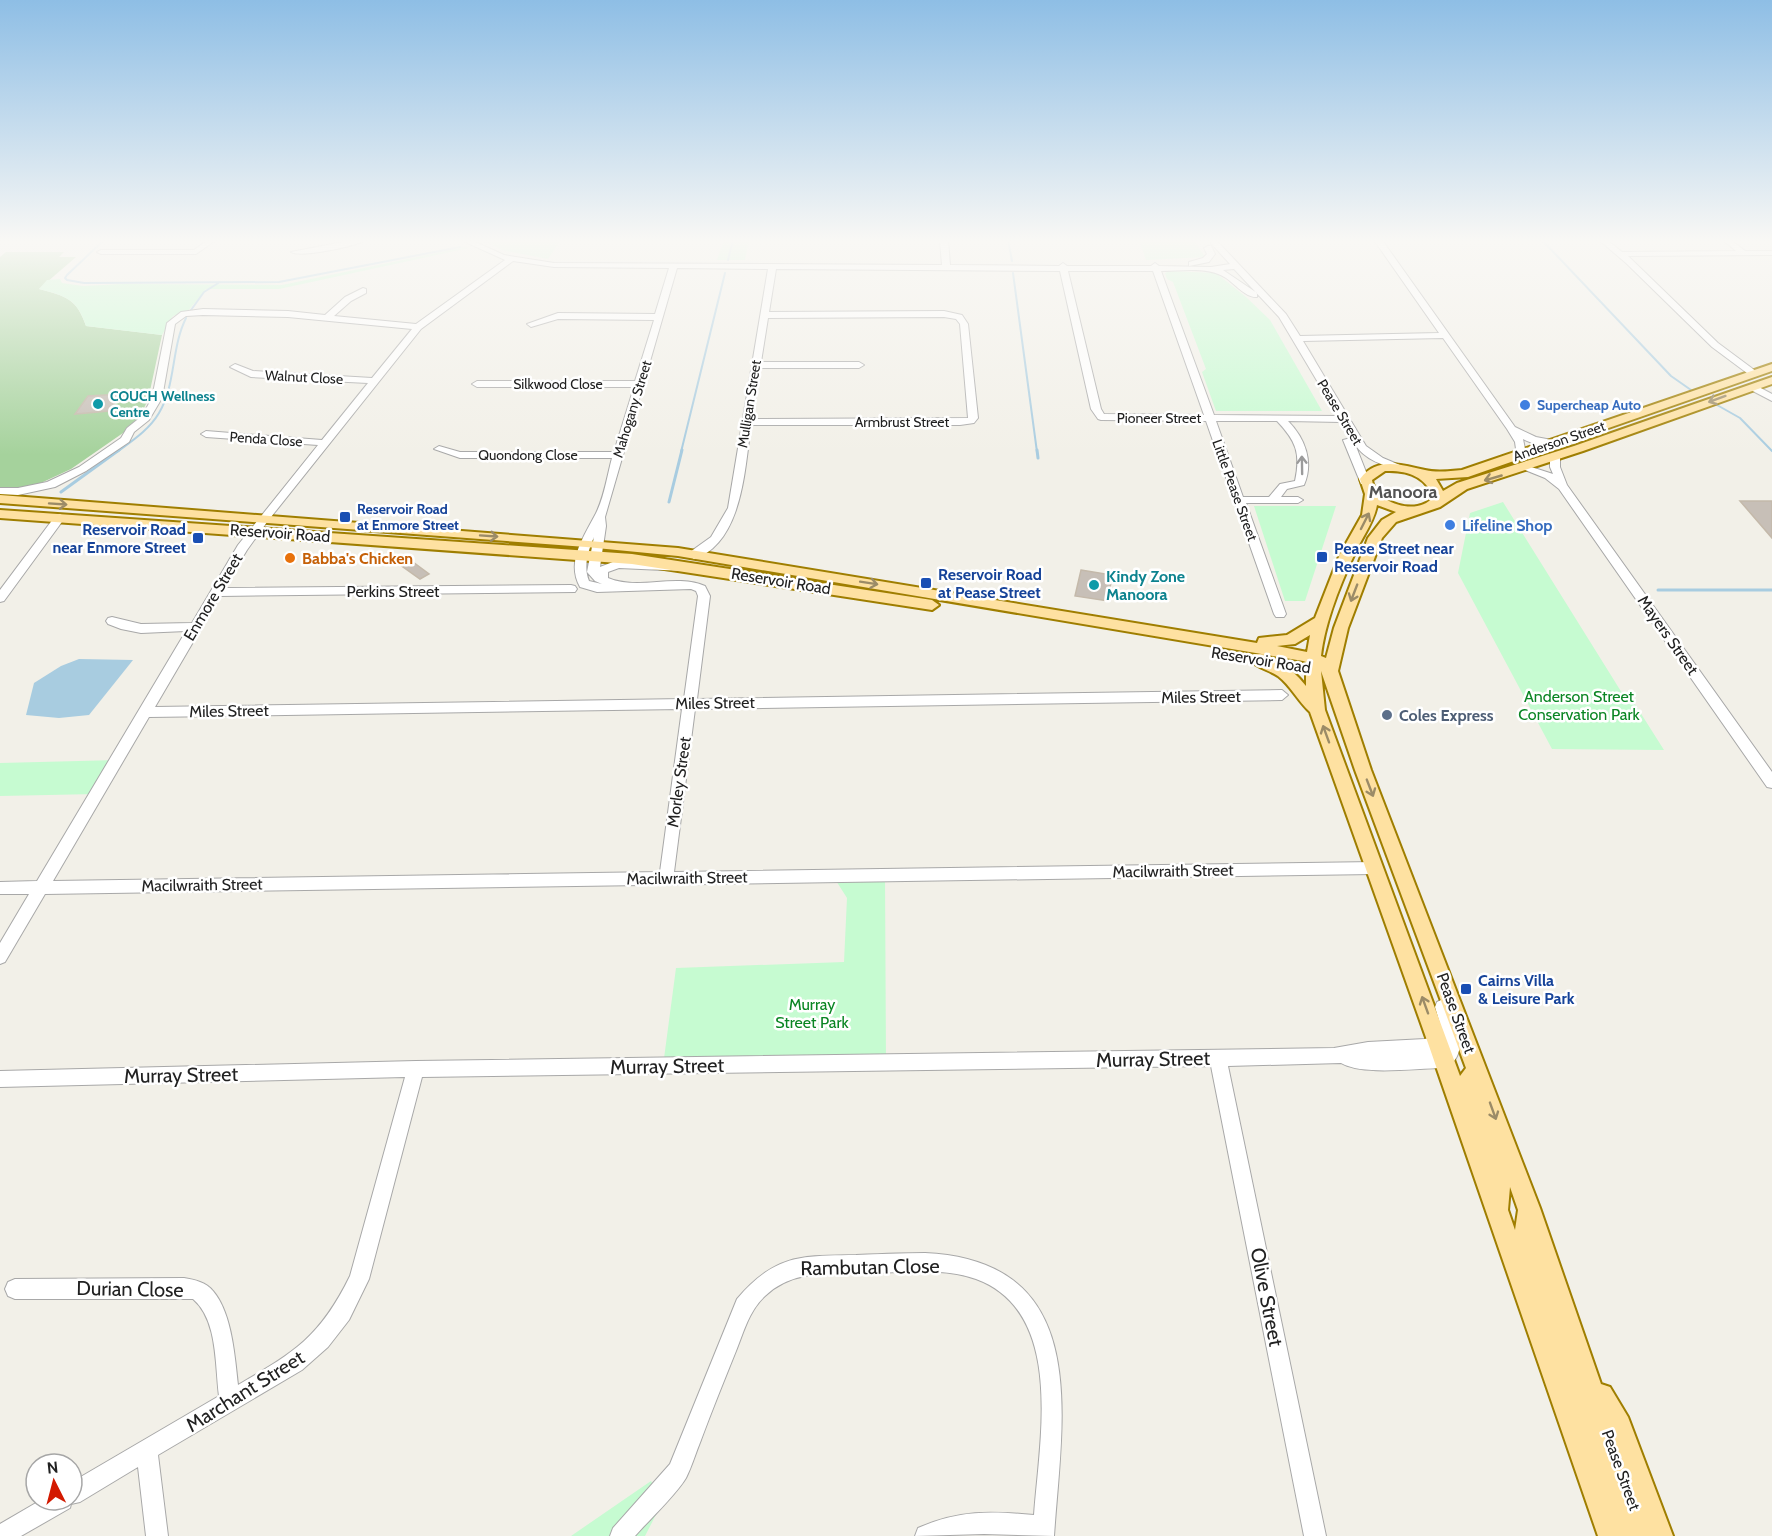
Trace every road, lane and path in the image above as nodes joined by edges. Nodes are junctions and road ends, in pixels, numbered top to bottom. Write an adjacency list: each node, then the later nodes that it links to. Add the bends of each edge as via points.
1 (334, 312): 13 (street)
2 (437, 312): 15 (street, Enmore Street)
3 (661, 312): 12 (street, Mahogany Street)
4 (765, 312): 11 (street, Mulligan Street)
5 (1074, 312): 29 (street, Pioneer Street, via 1098,415)
6 (1172, 312): 29 (street, Little Pease Street)
7 (1272, 312): 16 (street, Pease Street)
8 (1280, 312): 16 (street, Pease Street)
9 (1430, 312): 17 (street)
10 (1680, 312): 23 (street)
11 (764, 315): 19 (street, Mulligan Street); 32 (street, Armbrust Street, via 959,316 964,324 973,418 960,422)
12 (659, 317): 14 (street, via 558,316); 26 (street, Mahogany Street)
13 (327, 318): 15 (street); 44 (street, via 184,314 171,323 152,409 125,440 58,482 28,490)
14 (531, 324)
15 (418, 327): 24 (street, Enmore Street)
16 (1290, 329): 18 (street, Pease Street)
17 (1447, 335): 18 (street); 33 (street)
18 (1296, 339): 31 (street, Pease Street)
19 (756, 365): 20 (street); 32 (street, Mulligan Street)
20 (859, 365)
21 (235, 368): 24 (street, Walnut Close, via 251,374)
22 (1772, 368): 23 (main road, Anderson Street)
23 (1750, 380): 27 (main road, Anderson Street); 28 (street); 37 (main road, Anderson Street)
24 (375, 381): 35 (street, Enmore Street)
25 (477, 384): 26 (street, Silkwood Close)
26 (639, 384): 38 (street, Mahogany Street)
27 (1770, 384)
28 (1772, 398)
29 (1209, 418): 30 (street, Pioneer Street); 46 (street, Little Pease Street)
30 (1280, 419): 31 (street, Pioneer Street); 47 (street, one-way to 30, via 1284,486 1300,483 1303,469 1299,439)
31 (1341, 419): 41 (street, Pease Street, via 1365,451 1382,462); 43 (street, Pease Street)
32 (746, 422): 54 (street, Mulligan Street, via 732,508)
33 (1512, 429): 37 (street); 39 (street)
34 (206, 434): 35 (street, Penda Close)
35 (325, 443): 53 (street, Enmore Street)
36 (439, 449): 38 (street, Quondong Close, via 460,455)
37 (1554, 450): 39 (main road, Anderson Street); 40 (main road, Anderson Street); 42 (street, Mayers Street, via 1555,467)
38 (618, 454): 55 (street, Mahogany Street, via 600,518 593,525)
39 (1521, 454): 41 (main road, Anderson Street, via 1459,475 1432,476)
40 (1525, 468): 42 (street, Mayers Street, via 1549,476); 49 (main road, Anderson Street, one-way to 49, via 1456,488)
41 (1407, 470): 43 (main road, Anderson Street, via 1376,470 1369,474); 49 (main road, via 1436,486 1439,497)
42 (1563, 486): 75 (street, Mayers Street)
43 (1368, 488): 50 (main road, via 1390,506); 65 (main road, Pease Street, one-way to 43, via 1351,546 1369,516)
44 (0, 491)
45 (0, 500): 53 (main road, Reservoir Road, one-way to 53)
46 (1238, 500): 47 (street); 63 (street, Little Pease Street)
47 (1272, 500): 48 (street)
48 (1298, 500)
49 (1435, 504): 50 (main road, Anderson Street)
50 (1415, 510): 70 (main road, one-way to 70, via 1392,518 1375,538 1341,628)
51 (0, 514): 52 (main road, Reservoir Road)
52 (60, 518): 53 (main road, Reservoir Road); 62 (street)
53 (259, 525): 55 (main road, Reservoir Road); 61 (street, Enmore Street)
54 (716, 539): 56 (street, Mulligan Street); 57 (street, Mulligan Street)
55 (590, 549): 57 (main road, Reservoir Road); 58 (street, via 593,572); 59 (street, Morley Street, via 580,575 584,584)
56 (715, 558): 57 (main road, Reservoir Road); 67 (main road, Reservoir Road, one-way to 67)
57 (693, 561): 58 (street, via 669,569 614,564 602,570); 68 (main road, Reservoir Road)
58 (603, 580): 59 (street, Morley Street)
59 (619, 587): 72 (street, Morley Street, via 688,585 702,591)
60 (571, 589): 61 (street, Perkins Street)
61 (216, 592): 66 (street, Enmore Street)
62 (1, 596)
63 (1280, 614)
64 (112, 621): 66 (street, via 133,628)
65 (1320, 622): 67 (main road, via 1293,639 1274,643 1192,630); 69 (main road, Pease Street)
66 (195, 627): 74 (street, Enmore Street)
67 (1156, 631): 69 (main road, Reservoir Road)
68 (1257, 659): 69 (main road, Reservoir Road); 73 (main road, via 1289,676)
69 (1312, 663): 70 (main road, Reservoir Road); 73 (main road, Pease Street)
70 (1330, 670): 80 (main road, Pease Street, one-way to 80, via 1360,761)
71 (1282, 695): 72 (street, Miles Street)
72 (689, 704): 74 (street, Miles Street); 77 (street, Morley Street)
73 (1317, 710): 76 (main road, Pease Street, one-way to 73)
74 (147, 712): 79 (street, Enmore Street)
75 (1772, 783)
76 (1375, 868): 77 (street, Macilwraith Street); 82 (main road, Pease Street, one-way to 76)
77 (666, 879): 79 (street, Macilwraith Street)
78 (0, 888): 79 (street, Macilwraith Street)
79 (42, 888): 81 (street, Enmore Street)
80 (1421, 918): 82 (street, via 1426,960 1453,1035 1451,1053); 85 (main road, Pease Street)
81 (0, 957)
82 (1441, 1052): 83 (street, Murray Street, via 1370,1061 1334,1056); 88 (main road, Pease Street)
83 (1218, 1058): 84 (street, Murray Street); 101 (street, Olive Street)
84 (416, 1070): 86 (street, Murray Street); 92 (street, Marchant Street, via 359,1279 342,1312 321,1340 295,1363)
85 (1477, 1070): 87 (main road, Pease Street, one-way to 87); 88 (main road, via 1468,1086 1499,1177)
86 (0, 1078)
87 (1528, 1208): 89 (main road); 91 (main road, Pease Street)
88 (1500, 1224): 102 (main road, Pease Street)
89 (1528, 1245): 103 (main road, via 1534,1285); 104 (main road)
90 (15, 1288): 92 (street, Durian Close, via 198,1291 216,1315)
91 (1578, 1356): 105 (main road, Pease Street); 106 (main road, via 1619,1426)
92 (230, 1402): 93 (street, Marchant Street)
93 (147, 1450): 94 (street, Marchant Street); 98 (street)
94 (84, 1487)
95 (41, 1512): 97 (street)
96 (1044, 1532): 99 (street, Rambutan Close, via 1051,1387 1041,1330 1030,1308 1002,1282 984,1272 920,1262 798,1266 777,1273 757,1288 744,1306 678,1471); 100 (street, via 978,1522 940,1528)
97 (0, 1536)
98 (157, 1536)
99 (621, 1536)
100 (926, 1536)
101 (1315, 1536)
102 (1611, 1536)
103 (1625, 1536)
104 (1634, 1536)
105 (1645, 1536)
106 (1660, 1536)

